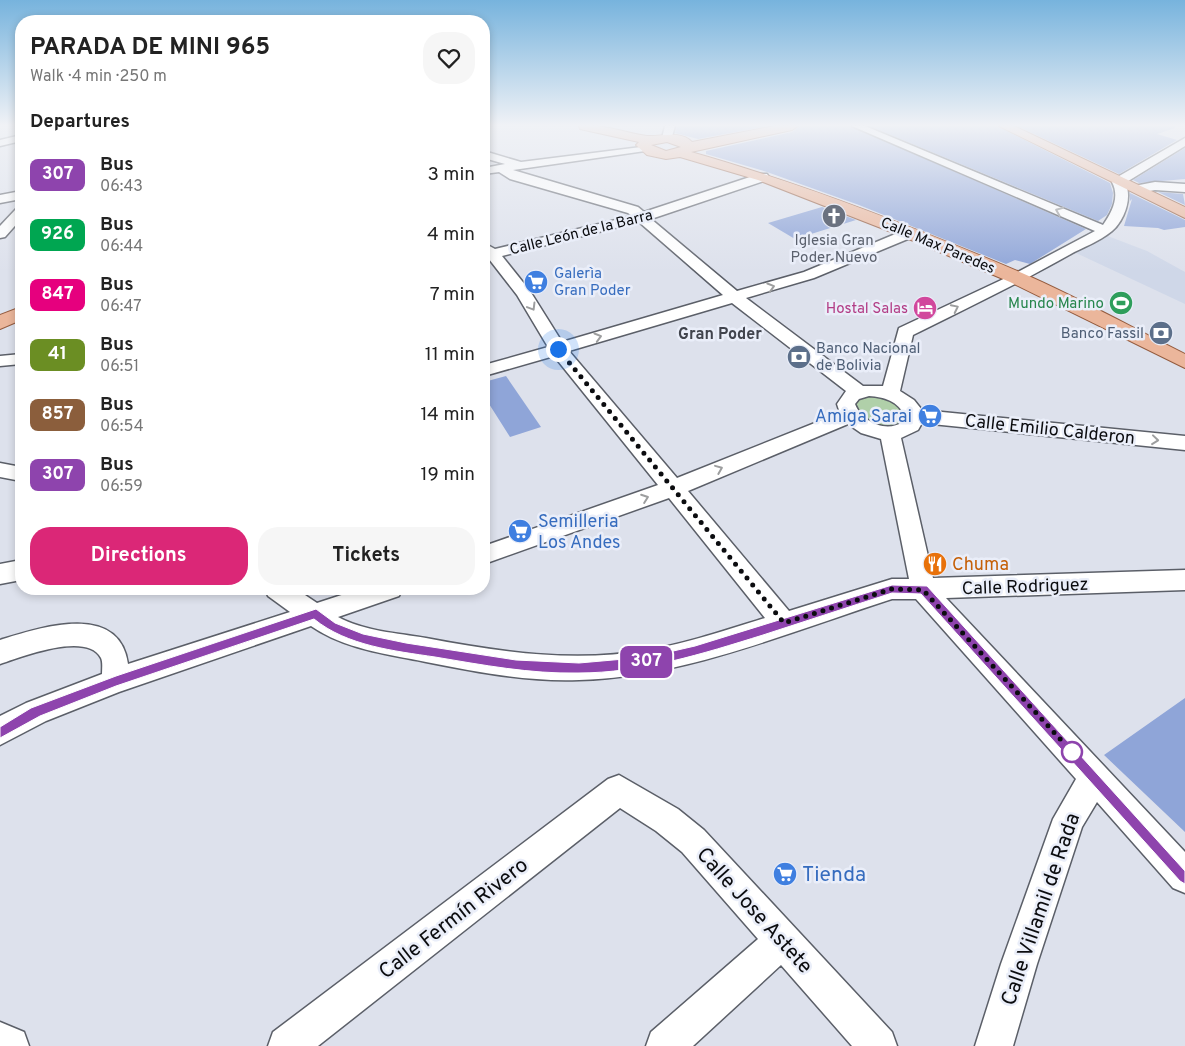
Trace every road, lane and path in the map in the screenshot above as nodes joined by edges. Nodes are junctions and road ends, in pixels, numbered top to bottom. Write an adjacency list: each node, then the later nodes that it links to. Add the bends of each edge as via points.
1 (510, 175): 8 (street)
2 (528, 175): 15 (street, via 617,204)
3 (757, 175): 7 (main road, Calle Max Paredes)
4 (973, 175): 17 (street, one-way to 4)
5 (1103, 175): 9 (main road)
6 (1129, 175): 9 (street)
7 (763, 177): 15 (street, Calle León de la Barra); 20 (main road, Calle Max Paredes)
8 (499, 182)
9 (1118, 182): 11 (main road); 17 (street, via 1122,189 1120,209)
10 (1185, 188): 11 (street, via 1155,186)
11 (1138, 190): 14 (main road)
12 (15, 196): 13 (street)
13 (0, 199)
14 (1185, 214)
15 (643, 217): 21 (street, Calle León de la Barra); 24 (street)
16 (15, 218): 19 (street)
17 (1104, 230): 23 (street)
18 (15, 231): 19 (street)
19 (1, 233)
20 (910, 233): 23 (main road, Calle Max Paredes); 24 (street, one-way to 20, via 844,262)
21 (490, 252)
22 (490, 256): 27 (street, one-way to 27, via 524,294)
23 (1017, 278): 30 (main road, Calle Max Paredes); 33 (street, one-way to 23, via 905,332)
24 (736, 298): 27 (street, one-way to 24); 32 (street)
25 (15, 316): 26 (main road)
26 (0, 323)
27 (558, 349): 31 (street); 40 (street)
28 (15, 359): 29 (street)
29 (0, 361)
30 (1185, 362)
31 (490, 369)
32 (859, 392): 33 (street); 34 (street, via 846,404)
33 (890, 393): 35 (street, via 907,403)
34 (850, 416): 36 (street, via 867,428); 40 (street, one-way to 34)
35 (915, 416): 36 (street, via 909,428); 37 (street, Calle Emilio Calderon, one-way to 37)
36 (890, 433): 45 (street)
37 (1185, 442)
38 (0, 470): 39 (street)
39 (15, 473)
40 (674, 488): 41 (street, one-way to 40); 49 (street)
41 (490, 554)
42 (15, 571): 43 (street)
43 (0, 574)
44 (1185, 580): 45 (street, Calle Rodriguez)
45 (923, 590): 49 (street, Calle Rodriguez, via 892,589); 53 (street)
46 (286, 595): 48 (street, Calle Rodriguez)
47 (372, 595): 48 (street)
48 (316, 614): 49 (street, Calle Rodriguez, via 331,626 363,638 406,648 522,666 579,668 647,662 685,654); 51 (street)
49 (784, 623)
50 (0, 652): 51 (street, via 66,634 86,634 103,640 112,652)
51 (116, 681): 52 (street, via 36,712)
52 (0, 732)
53 (1095, 776): 55 (street); 62 (street, Calle Villamil de Rada, via 1069,819)
54 (619, 790): 56 (street, Calle Jose Astete, via 667,820 693,841); 59 (street, Calle Fermín Rivero)
55 (1185, 876)
56 (782, 941): 60 (street); 61 (street, Calle Jose Astete)
57 (0, 1041): 58 (street)
58 (10, 1046)
59 (287, 1046)
60 (665, 1046)
61 (878, 1046)
62 (994, 1046)

